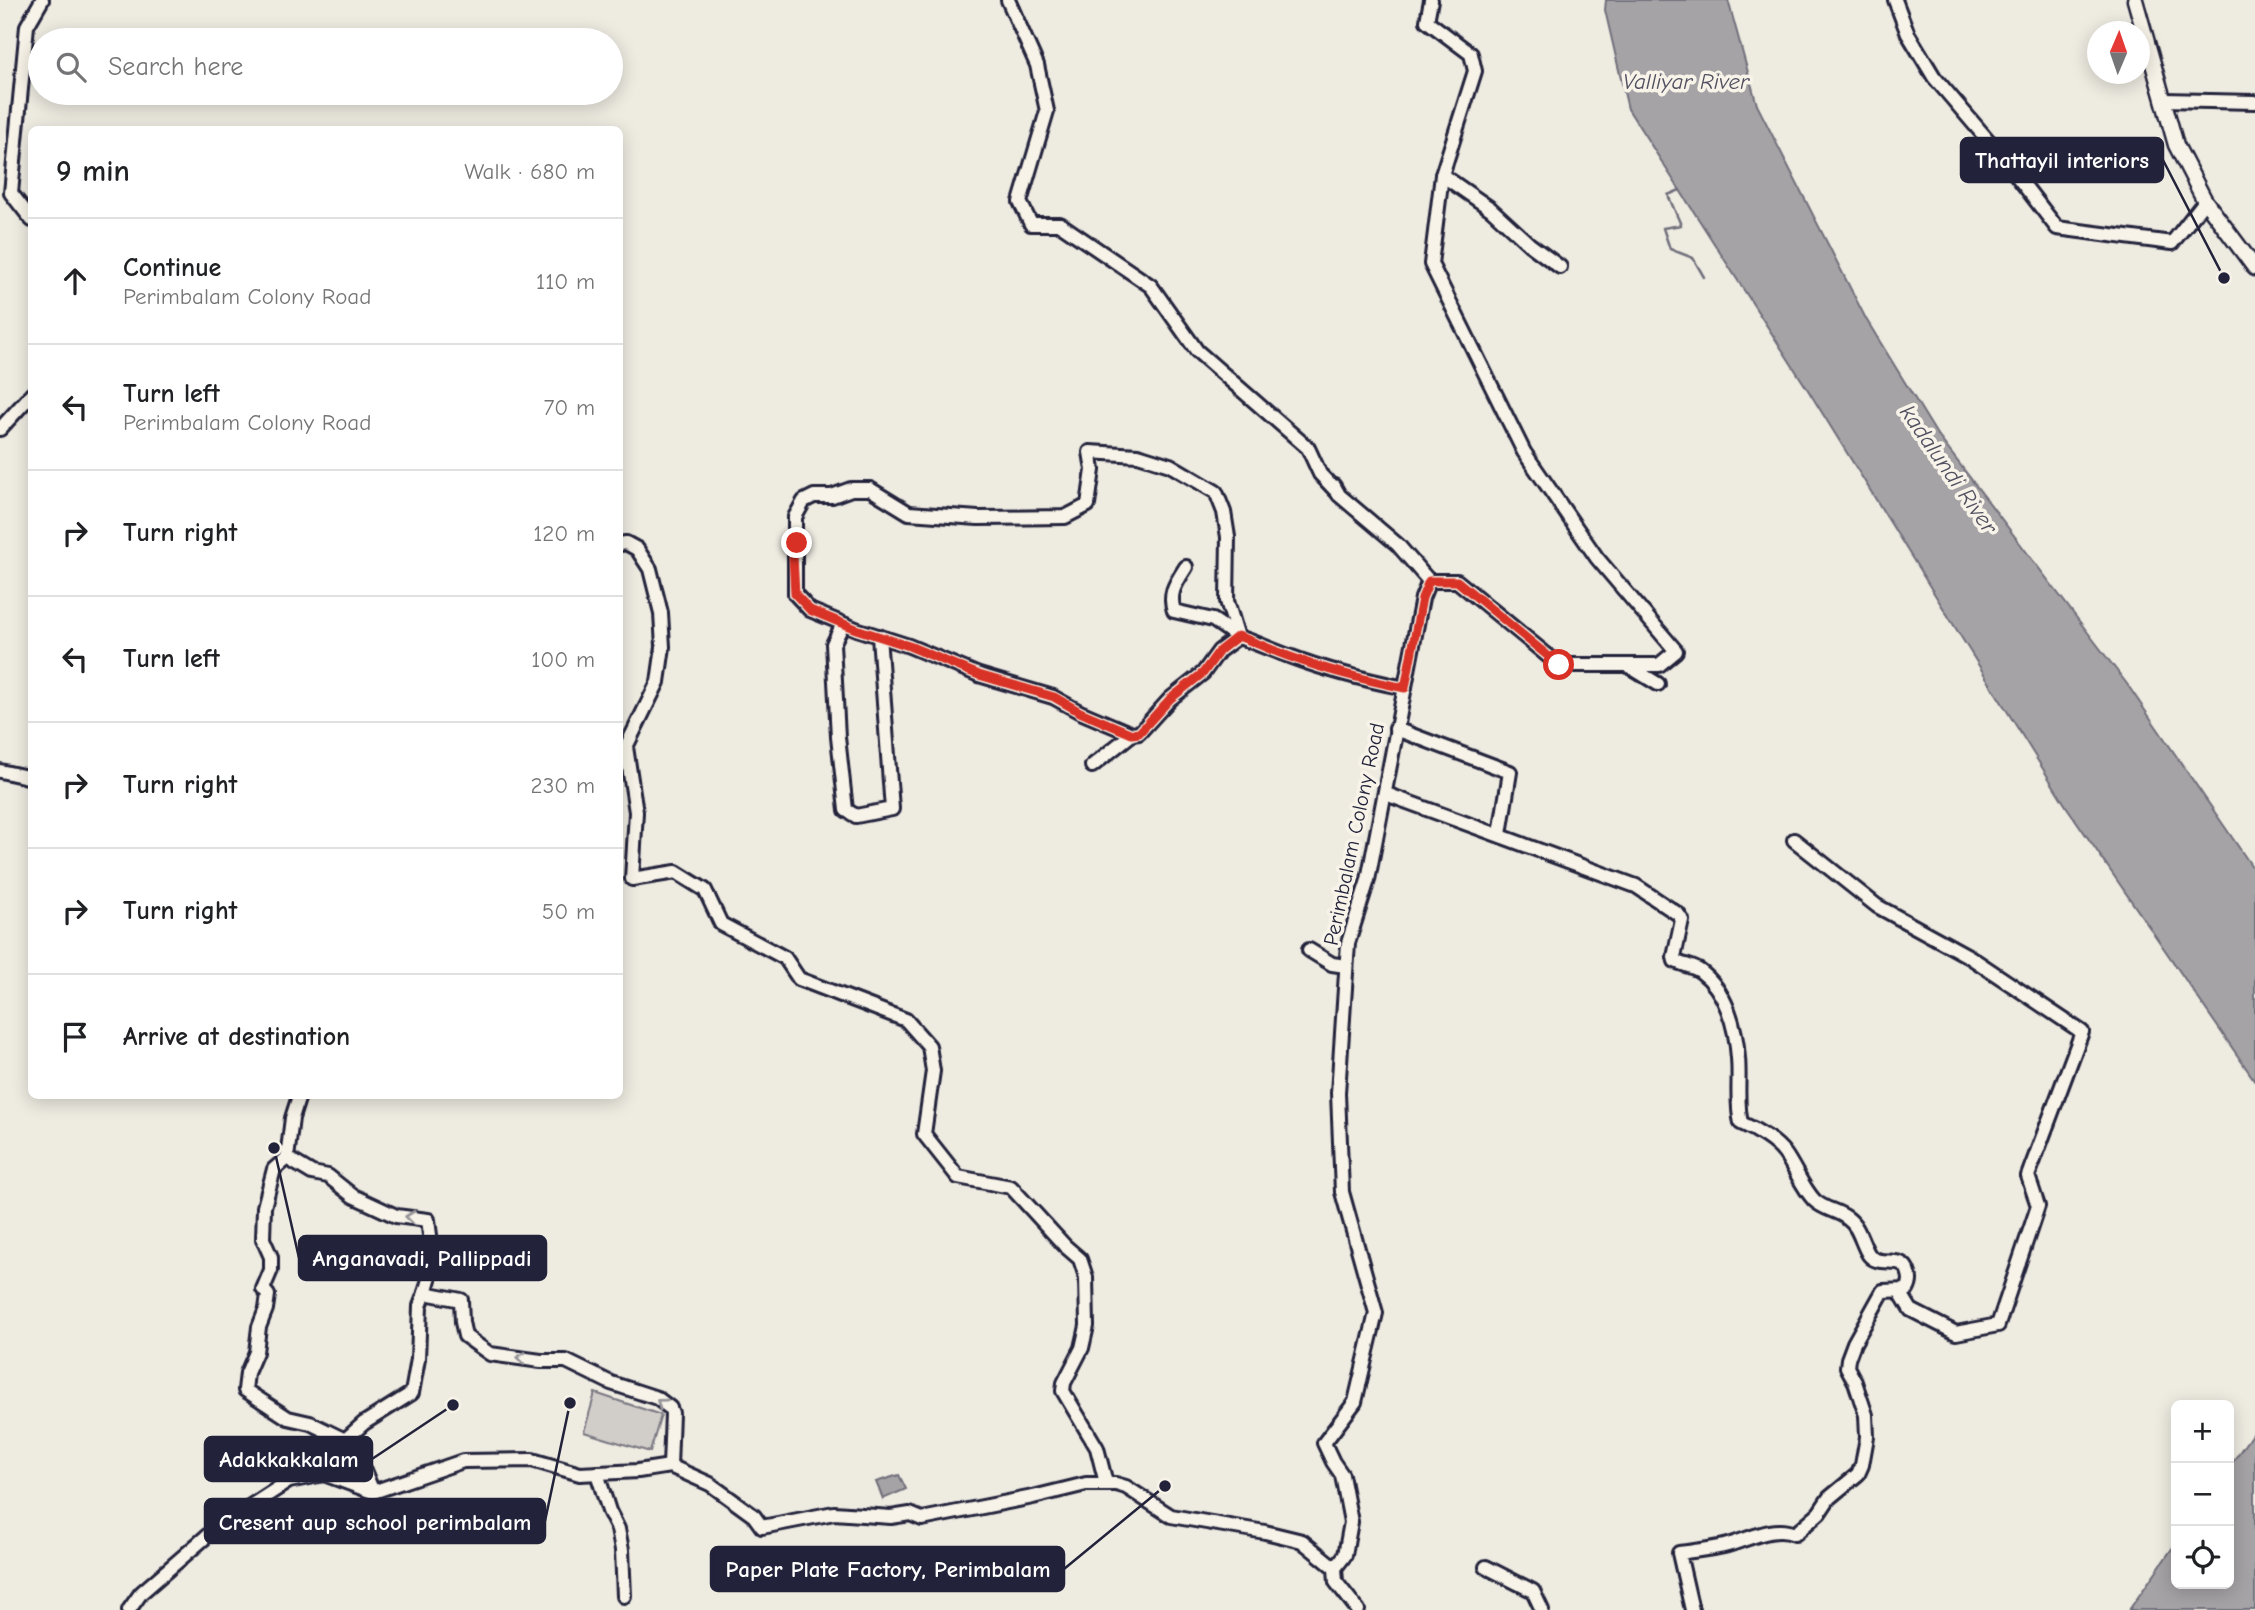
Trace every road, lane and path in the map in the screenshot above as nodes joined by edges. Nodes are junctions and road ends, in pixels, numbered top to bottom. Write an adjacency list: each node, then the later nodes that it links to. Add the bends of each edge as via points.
1 (42, 0): 10 (street, via 27,26 11,193)
2 (1008, 0): 17 (street, via 1037,65 1047,111 1020,202 1031,224 1060,224 1151,286 1196,351 1308,448 1320,474 1398,545)
3 (1431, 0): 8 (street, via 1427,21 1471,54 1475,71)
4 (1895, 0): 9 (street, via 1908,34 1934,77 2057,228 2172,243)
5 (2135, 0): 6 (main road)
6 (2164, 100): 7 (street); 9 (main road, via 2176,145)
7 (2255, 103)
8 (1442, 174): 11 (street); 21 (street, via 1431,264 1497,400 1524,453 1597,558 1676,651 1659,665)
9 (2205, 201): 12 (main road)
10 (27, 209)
11 (1560, 267)
12 (2255, 268)
13 (28, 398): 14 (street)
14 (0, 429)
15 (623, 544): 41 (street, via 637,549 650,569 661,613 663,647 658,682 626,747 636,812 632,879 676,872 705,890 721,924 785,958 799,979 906,1020 929,1046 933,1071 924,1134 958,1177 1011,1187 1080,1259 1086,1277 1087,1326 1083,1348 1063,1391 1097,1448)
16 (1186, 567): 20 (street, via 1173,588 1174,611 1213,620)
17 (1429, 581): 21 (street, via 1457,581 1559,665); 23 (street, Perimbalam Colony Road)
18 (843, 624): 19 (street); 19 (street, via 833,644 838,737 846,810 856,816 892,809); 20 (street, via 810,610 795,594 795,517 804,501 870,489 909,513 978,518 1065,516 1088,505 1093,470 1090,452 1138,455 1170,465 1216,492 1228,537 1227,601)
19 (879, 636): 25 (street, via 979,675 1054,697)
20 (1238, 636): 23 (street, via 1357,678); 25 (street, via 1139,733)
21 (1626, 665): 22 (street)
22 (1658, 684)
23 (1405, 688): 24 (street, Perimbalam Colony Road)
24 (1396, 729): 29 (street, Perimbalam Colony Road); 30 (street, via 1510,772)
25 (1132, 734): 26 (street)
26 (1093, 766)
27 (0, 771): 28 (street)
28 (28, 777)
29 (1386, 794): 30 (street); 33 (street, Perimbalam Colony Road)
30 (1500, 834): 36 (street, via 1636,886 1678,914 1682,919 1675,961 1702,973 1723,998 1732,1023 1741,1123 1785,1153 1816,1202 1854,1224 1870,1257 1905,1265 1910,1284)
31 (1794, 840): 36 (street, via 1877,906 1970,957 2082,1032 2028,1176 2038,1206 1998,1325 1956,1333 1911,1310)
32 (1309, 950): 33 (street, via 1332,964)
33 (1346, 966): 44 (street, Perimbalam Colony Road, via 1338,1093 1342,1192 1376,1313 1355,1402 1324,1443 1342,1475 1351,1522 1345,1555)
34 (298, 1099): 35 (street)
35 (287, 1157): 37 (street, one-way to 35, via 433,1258 428,1220 396,1216); 38 (street, via 274,1169 264,1207 262,1239 271,1256 263,1289 268,1295 267,1310 245,1390 288,1418)
36 (1900, 1292): 49 (street, via 1883,1291 1849,1352 1847,1367 1864,1407 1867,1428 1858,1474 1795,1534 1777,1531 1727,1546 1679,1553)
37 (425, 1293): 38 (street, via 412,1393); 39 (street, one-way to 37, via 672,1413 657,1398 566,1361 490,1354 465,1336 461,1300)
38 (345, 1440): 42 (street, via 358,1456)
39 (670, 1466): 40 (street); 41 (street, via 710,1484 762,1527 834,1513 910,1514 922,1519)
40 (597, 1473): 42 (street, via 580,1474 532,1460 463,1461); 45 (street, via 618,1529)
41 (1106, 1483): 44 (street, via 1126,1487 1171,1516 1303,1541)
42 (373, 1492): 46 (street, via 324,1474 289,1480 215,1529 141,1593)
43 (1486, 1567): 48 (street, via 1534,1591)
44 (1335, 1568): 47 (street, via 1336,1582)
45 (624, 1596)
46 (129, 1610)
47 (1358, 1610)
48 (1542, 1610)
49 (1692, 1610)

